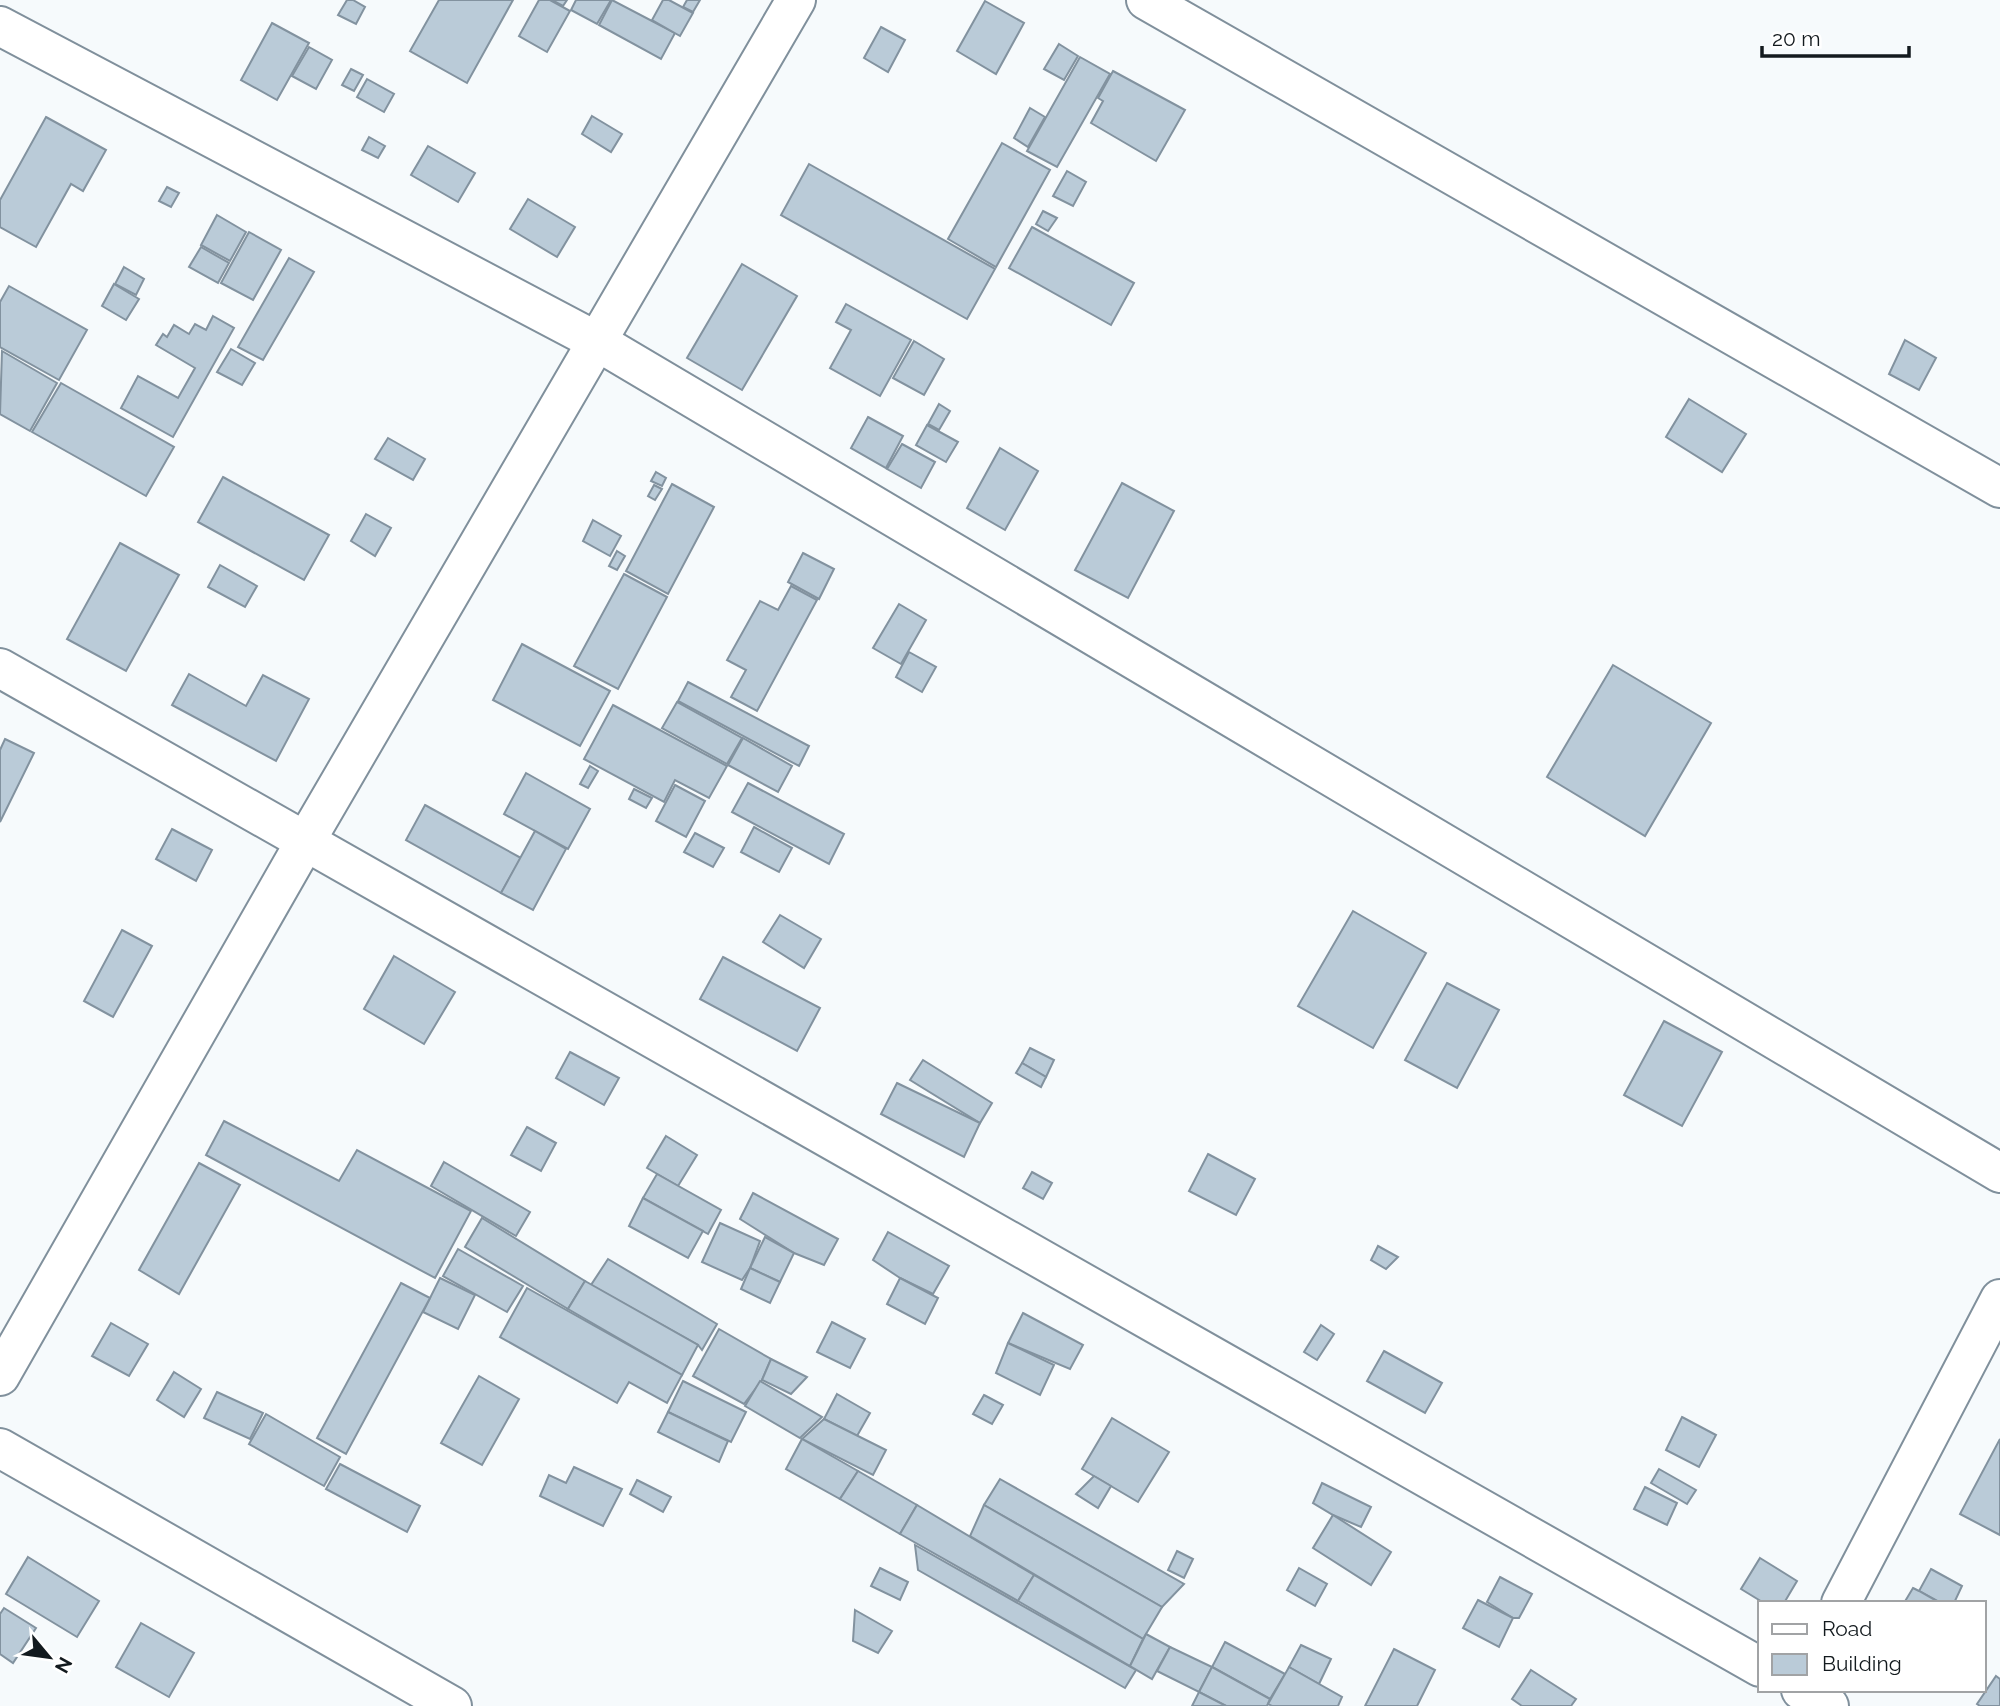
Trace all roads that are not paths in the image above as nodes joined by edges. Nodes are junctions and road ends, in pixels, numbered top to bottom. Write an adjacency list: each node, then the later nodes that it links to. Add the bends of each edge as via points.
1 (796, 0): 4 (street)
2 (1146, 0): 5 (street)
3 (0, 26): 4 (street)
4 (598, 342): 7 (street); 8 (street)
5 (2000, 488)
6 (0, 668): 7 (street)
7 (305, 842): 10 (street); 13 (street)
8 (2000, 1172)
9 (2000, 1299): 12 (street)
10 (0, 1376)
11 (0, 1448): 15 (street)
12 (1841, 1601)
13 (1758, 1666)
14 (1804, 1692): 16 (street)
15 (452, 1706)
16 (1829, 1706)

